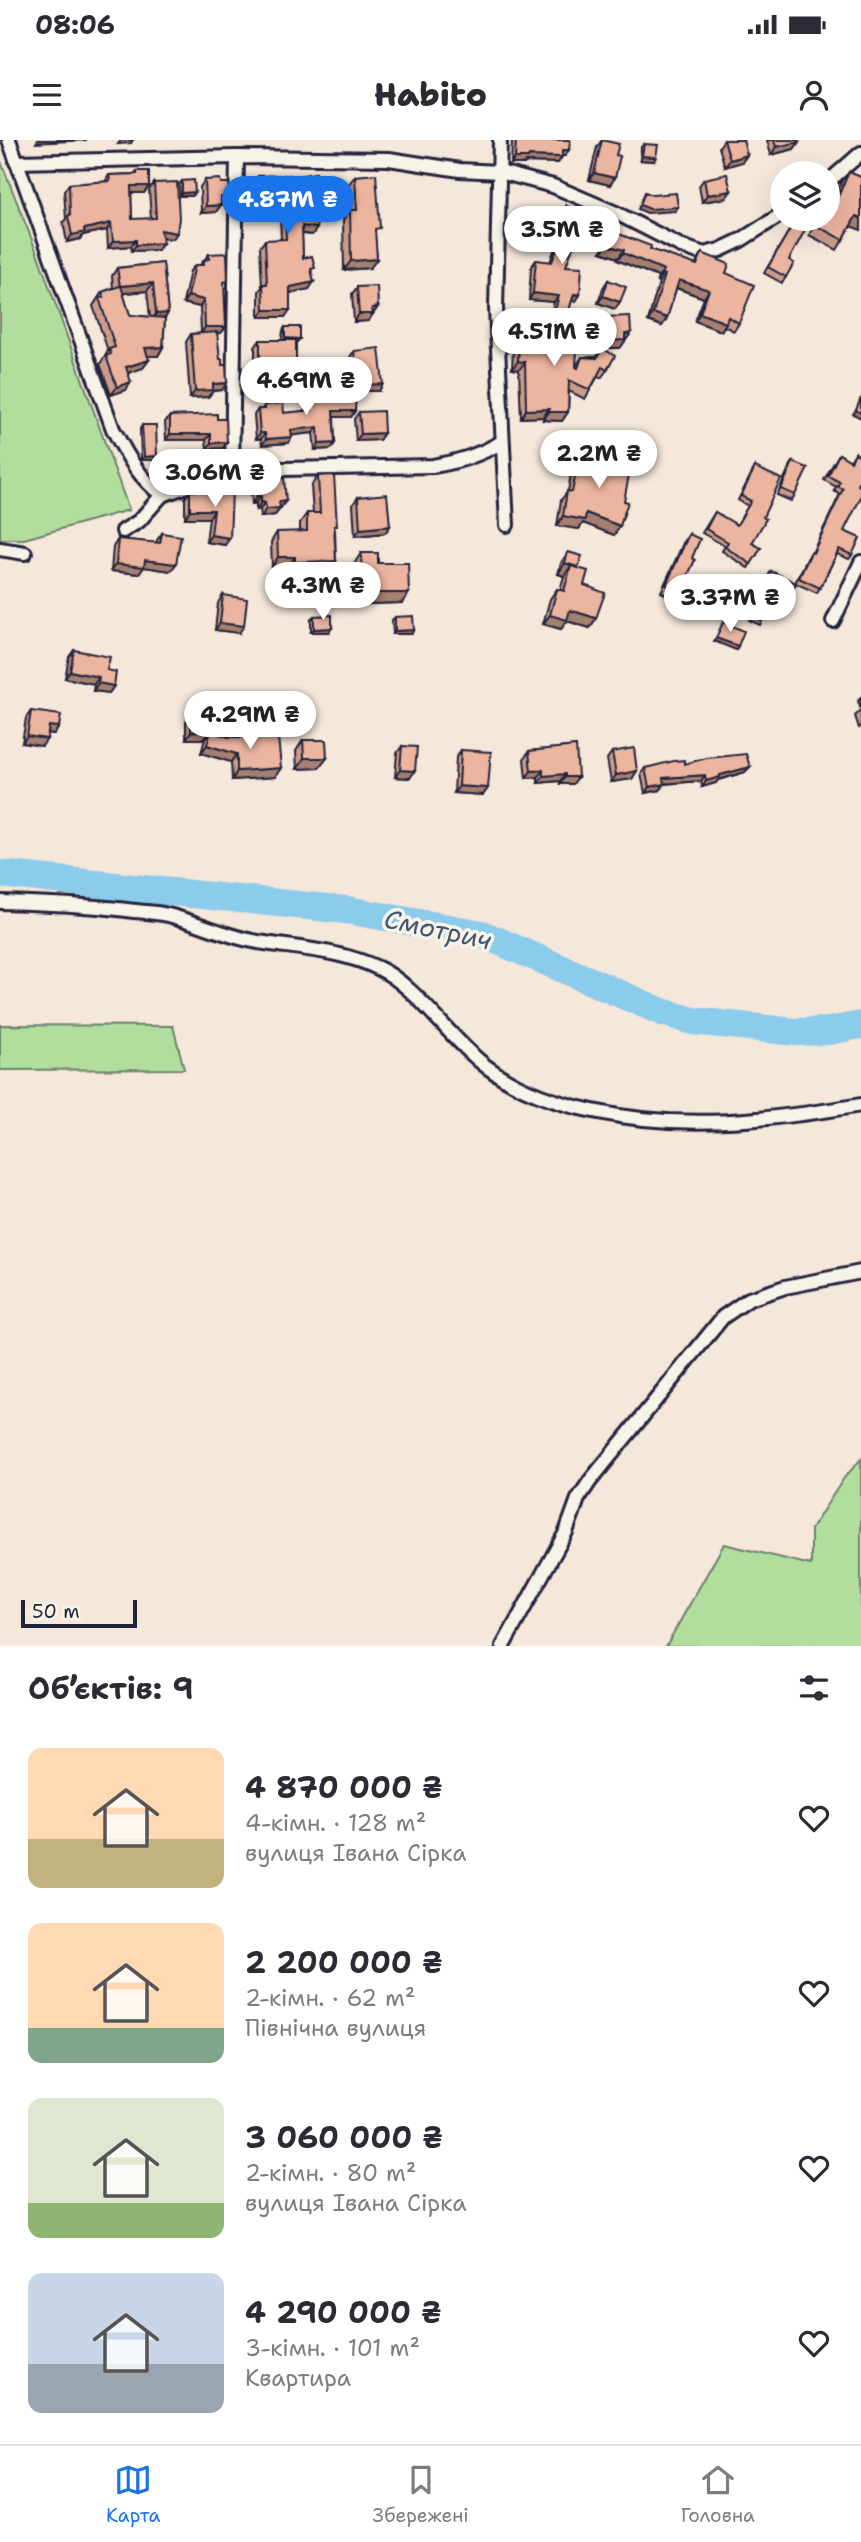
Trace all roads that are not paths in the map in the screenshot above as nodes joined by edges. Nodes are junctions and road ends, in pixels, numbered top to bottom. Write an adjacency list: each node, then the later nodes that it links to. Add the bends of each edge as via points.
1 (9, 140): 5 (street)
2 (500, 140): 7 (street)
3 (861, 153): 6 (street)
4 (237, 157): 5 (street); 7 (street, via 389,159); 10 (street)
5 (16, 162): 11 (street, via 113,429 139,475)
6 (840, 171)
7 (500, 172): 8 (street, via 553,186 704,254); 9 (street, via 496,309)
8 (770, 222)
9 (502, 442): 10 (street, via 470,458 433,466); 12 (street)
10 (232, 470): 11 (street)
11 (162, 495): 13 (street, via 139,521)
12 (507, 526)
13 (123, 531)
14 (0, 549): 15 (street)
15 (25, 553)
16 (861, 562): 17 (street)
17 (833, 621)
18 (0, 902): 19 (street, via 87,904 166,915 263,943 340,955 374,966 408,990 498,1076 565,1105 631,1119 684,1123 773,1118)
19 (861, 1105)
20 (861, 1272): 21 (street, via 785,1287 749,1299 723,1317 590,1481)
21 (503, 1646)

